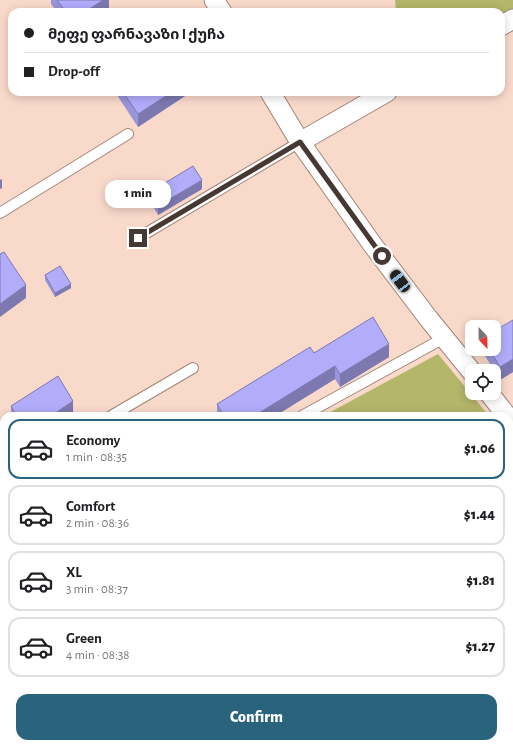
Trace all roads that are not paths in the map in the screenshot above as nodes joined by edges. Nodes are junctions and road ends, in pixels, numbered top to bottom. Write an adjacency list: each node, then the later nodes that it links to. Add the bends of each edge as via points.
1 (272, 96): 4 (street)
2 (380, 96): 4 (street)
3 (128, 134): 5 (lane)
4 (300, 142): 6 (lane); 7 (street, via 372,244)
5 (0, 213)
6 (138, 238)
7 (444, 338): 8 (street); 12 (lane)
8 (465, 364)
9 (193, 368): 11 (lane)
10 (495, 400): 13 (street)
11 (118, 412)
12 (309, 412)
13 (504, 412)

